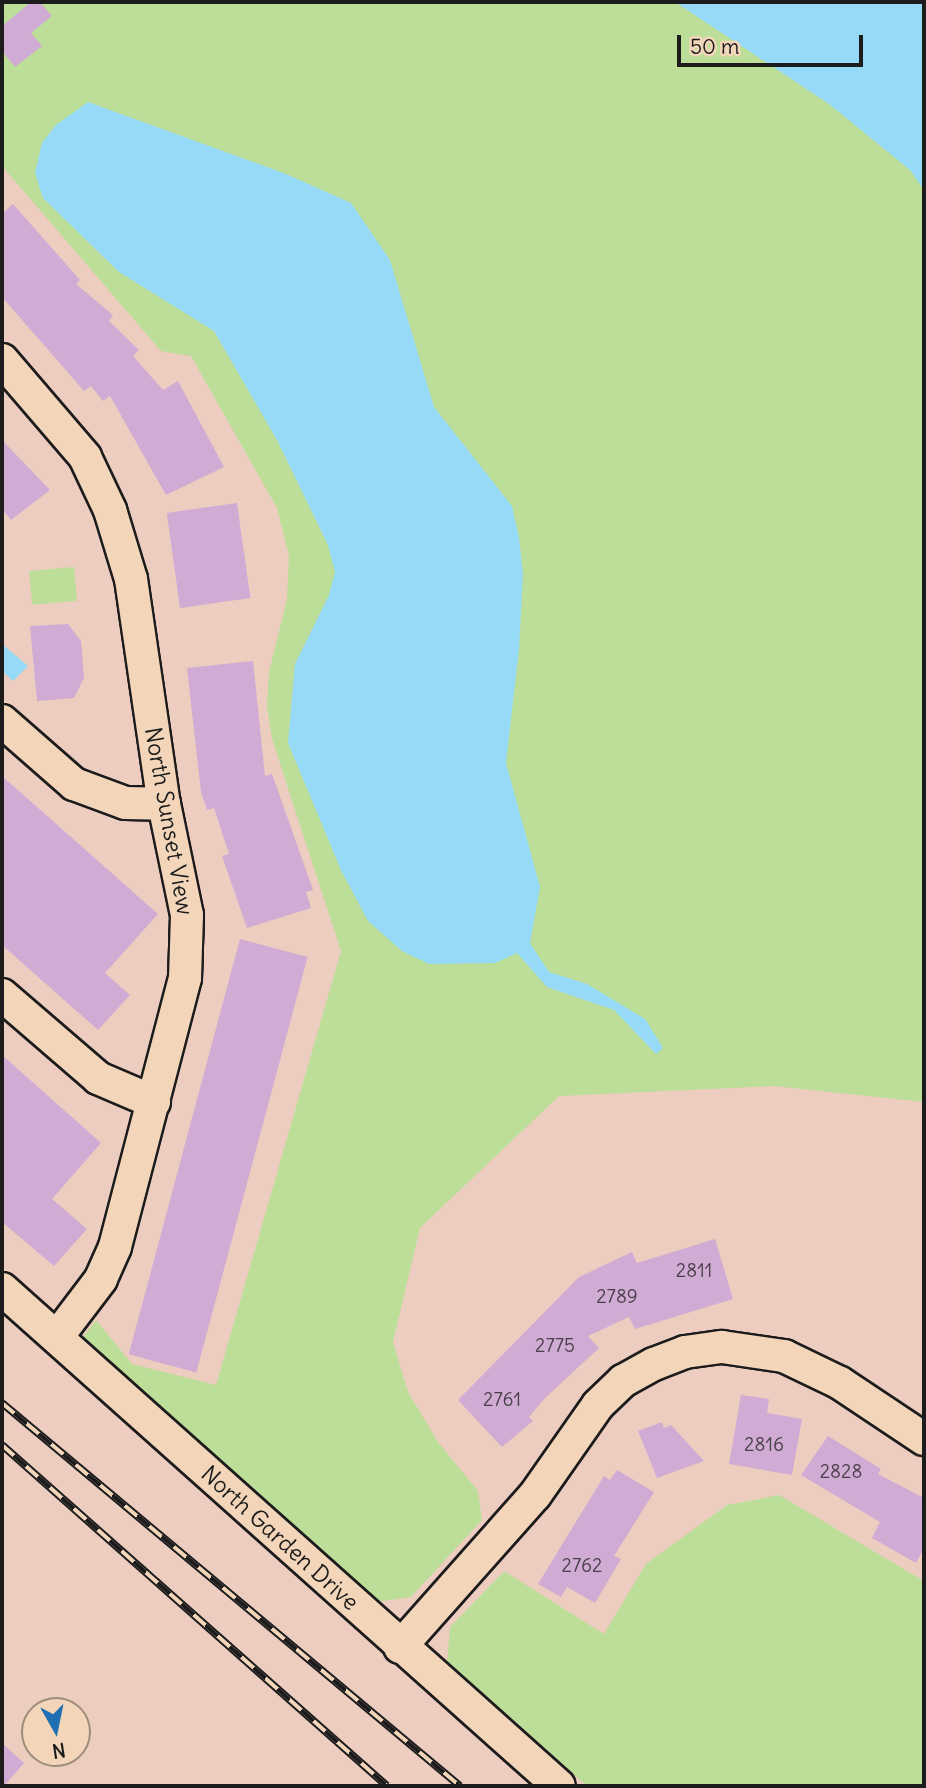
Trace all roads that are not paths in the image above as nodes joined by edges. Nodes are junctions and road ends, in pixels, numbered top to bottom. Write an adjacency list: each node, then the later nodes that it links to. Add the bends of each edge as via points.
1 (2, 360): 3 (street, North Sunset View, via 85,457 110,510 131,579)
2 (2, 721): 3 (street, via 74,784 125,803)
3 (164, 804): 5 (street, North Sunset View, via 183,882 187,946 185,978)
4 (2, 995): 5 (street, via 99,1077)
5 (154, 1102): 7 (street, North Sunset View, via 102,1279)
6 (2, 1289): 7 (street, North Garden Drive)
7 (57, 1337): 9 (street, North Garden Drive)
8 (924, 1439): 9 (street, via 840,1383 784,1356 722,1348 685,1353 654,1364 623,1381 598,1405 535,1495)
9 (400, 1647): 10 (street, North Garden Drive)
10 (559, 1786)

